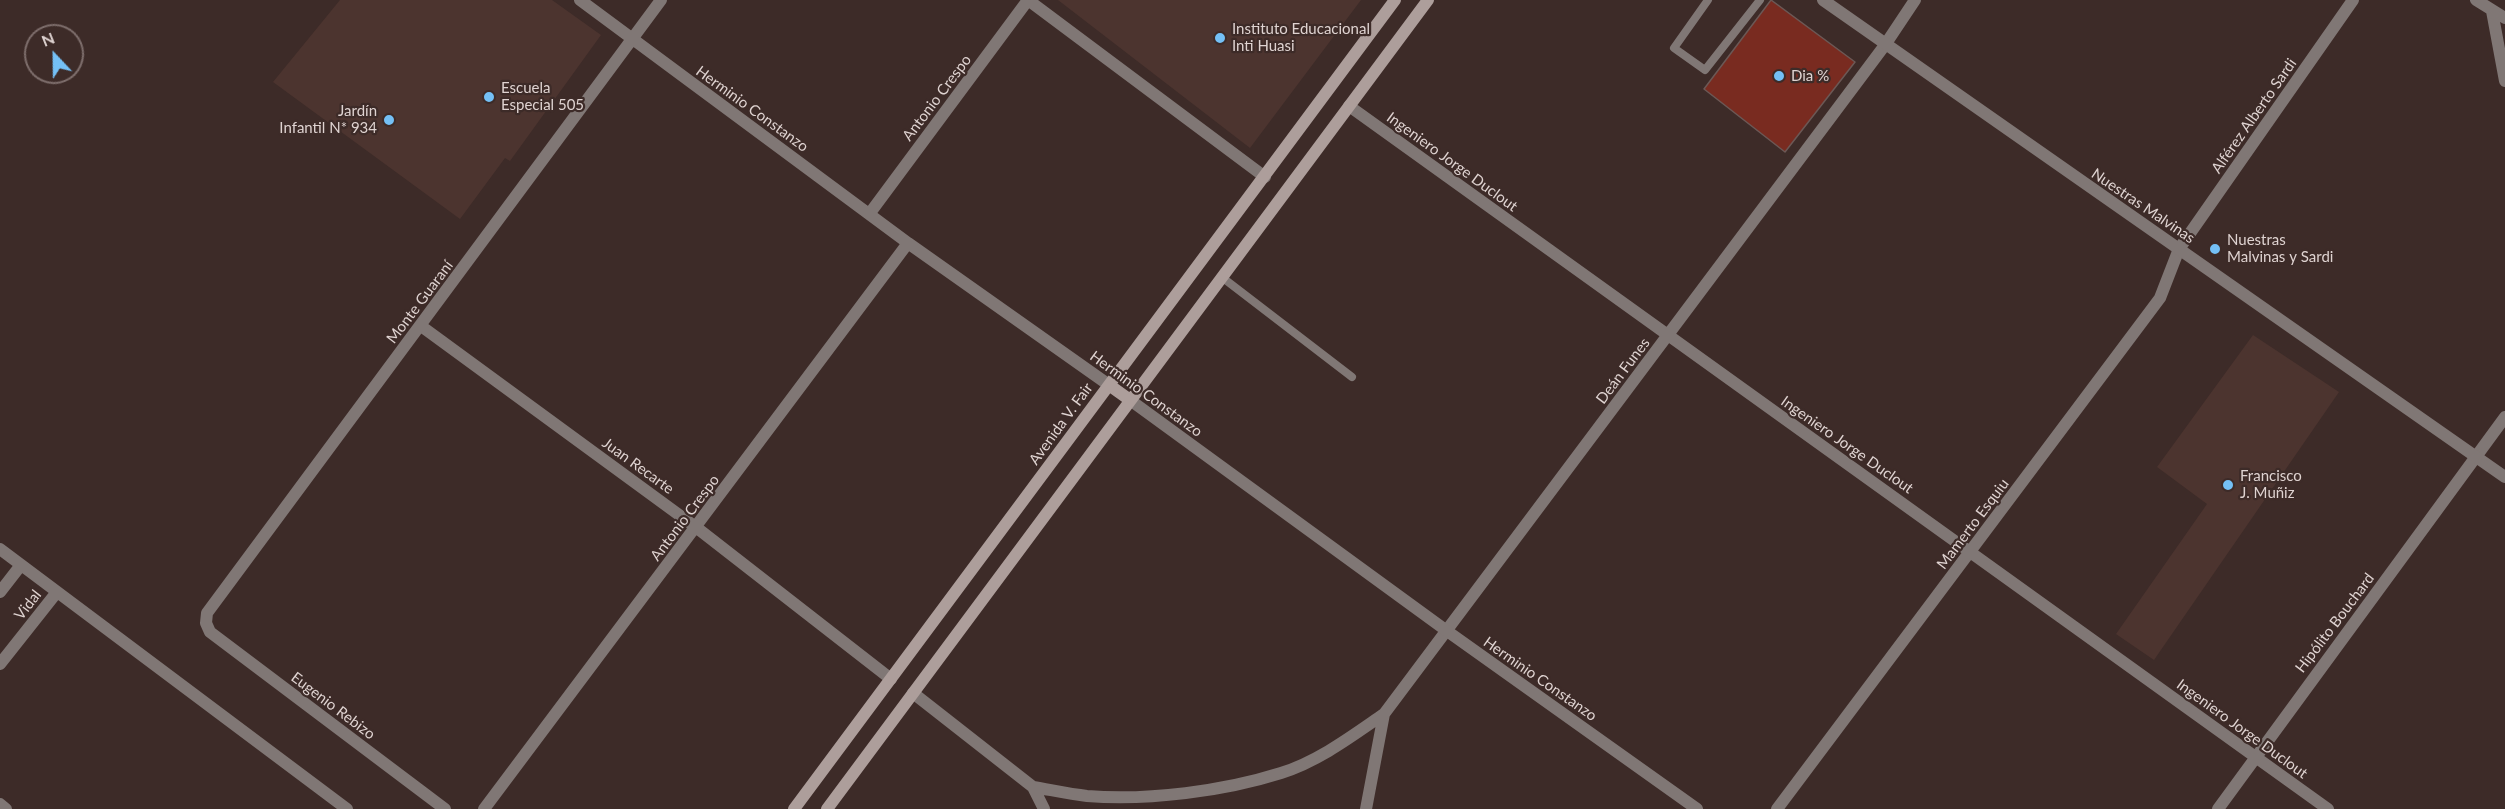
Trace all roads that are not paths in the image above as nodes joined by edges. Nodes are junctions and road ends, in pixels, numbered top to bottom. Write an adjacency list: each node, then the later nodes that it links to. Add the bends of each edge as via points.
1 (580, 0): 14 (street, Herminio Constanzo)
2 (661, 0): 14 (street, Monte Guaraní)
3 (1028, 0): 18 (street); 19 (street, Antonio Crespo)
4 (1395, 0): 18 (main road, Avenida V. Fair)
5 (1428, 0): 17 (main road)
6 (1708, 0): 7 (lane, via 1674,48 1705,70)
7 (1760, 0)
8 (1823, 0): 15 (street, Nuestras Malvinas)
9 (1915, 0): 15 (street, Deán Funes)
10 (2353, 0): 21 (street, Alférez Alberto Sardi)
11 (2476, 0): 12 (street)
12 (2492, 11): 13 (street); 16 (street)
13 (2505, 18)
14 (632, 40): 19 (street, Herminio Constanzo); 23 (street, Monte Guaraní)
15 (1885, 45): 21 (street, Nuestras Malvinas); 24 (street, Deán Funes)
16 (2505, 81)
17 (1349, 106): 22 (main road); 24 (street, Ingeniero Jorge Duclout)
18 (1265, 177): 26 (main road, Avenida V. Fair)
19 (870, 213): 20 (street, Herminio Constanzo)
20 (908, 243): 26 (street, Herminio Constanzo); 31 (street, Antonio Crespo)
21 (2179, 249): 29 (street, Nuestras Malvinas); 33 (street, Mamerto Esquiu, via 2160,298)
22 (1222, 278): 25 (lane); 27 (main road)
23 (421, 326): 31 (street, Juan Recarte); 37 (street, Monte Guaraní, via 207,613)
24 (1667, 336): 33 (street, Ingeniero Jorge Duclout); 38 (street, Deán Funes)
25 (1352, 377)
26 (1109, 385): 27 (main road, Herminio Constanzo); 40 (main road, Avenida V. Fair)
27 (1130, 400): 38 (street, Herminio Constanzo); 41 (main road)
28 (2505, 417): 29 (street, Hipólito Bouchard)
29 (2478, 455): 30 (street, Nuestras Malvinas); 43 (street, Hipólito Bouchard)
30 (2505, 477)
31 (697, 528): 40 (street, Juan Recarte); 49 (street, Antonio Crespo)
32 (0, 549): 34 (street)
33 (1971, 552): 43 (street, Ingeniero Jorge Duclout); 55 (street, Mamerto Esquiu)
34 (21, 565): 35 (street, Vidal); 36 (street)
35 (0, 592)
36 (57, 592): 39 (street, Vidal); 47 (street)
37 (206, 623): 48 (street, Eugenio Rebizo, via 210,632)
38 (1447, 631): 42 (street, Deán Funes); 54 (street, Herminio Constanzo)
39 (0, 664)
40 (891, 679): 50 (main road, Avenida V. Fair)
41 (913, 693): 44 (street); 51 (main road)
42 (1384, 714): 44 (street, via 1335,747 1282,772 1221,787 1149,796 1088,796); 53 (street)
43 (2254, 757): 56 (street, Hipólito Bouchard); 57 (street, Ingeniero Jorge Duclout)
44 (1034, 787): 52 (street)
45 (0, 804): 46 (street)
46 (6, 809)
47 (347, 809)
48 (445, 809)
49 (484, 809)
50 (794, 809)
51 (827, 809)
52 (1044, 809)
53 (1366, 809)
54 (1697, 809)
55 (1777, 809)
56 (2218, 809)
57 (2328, 809)

